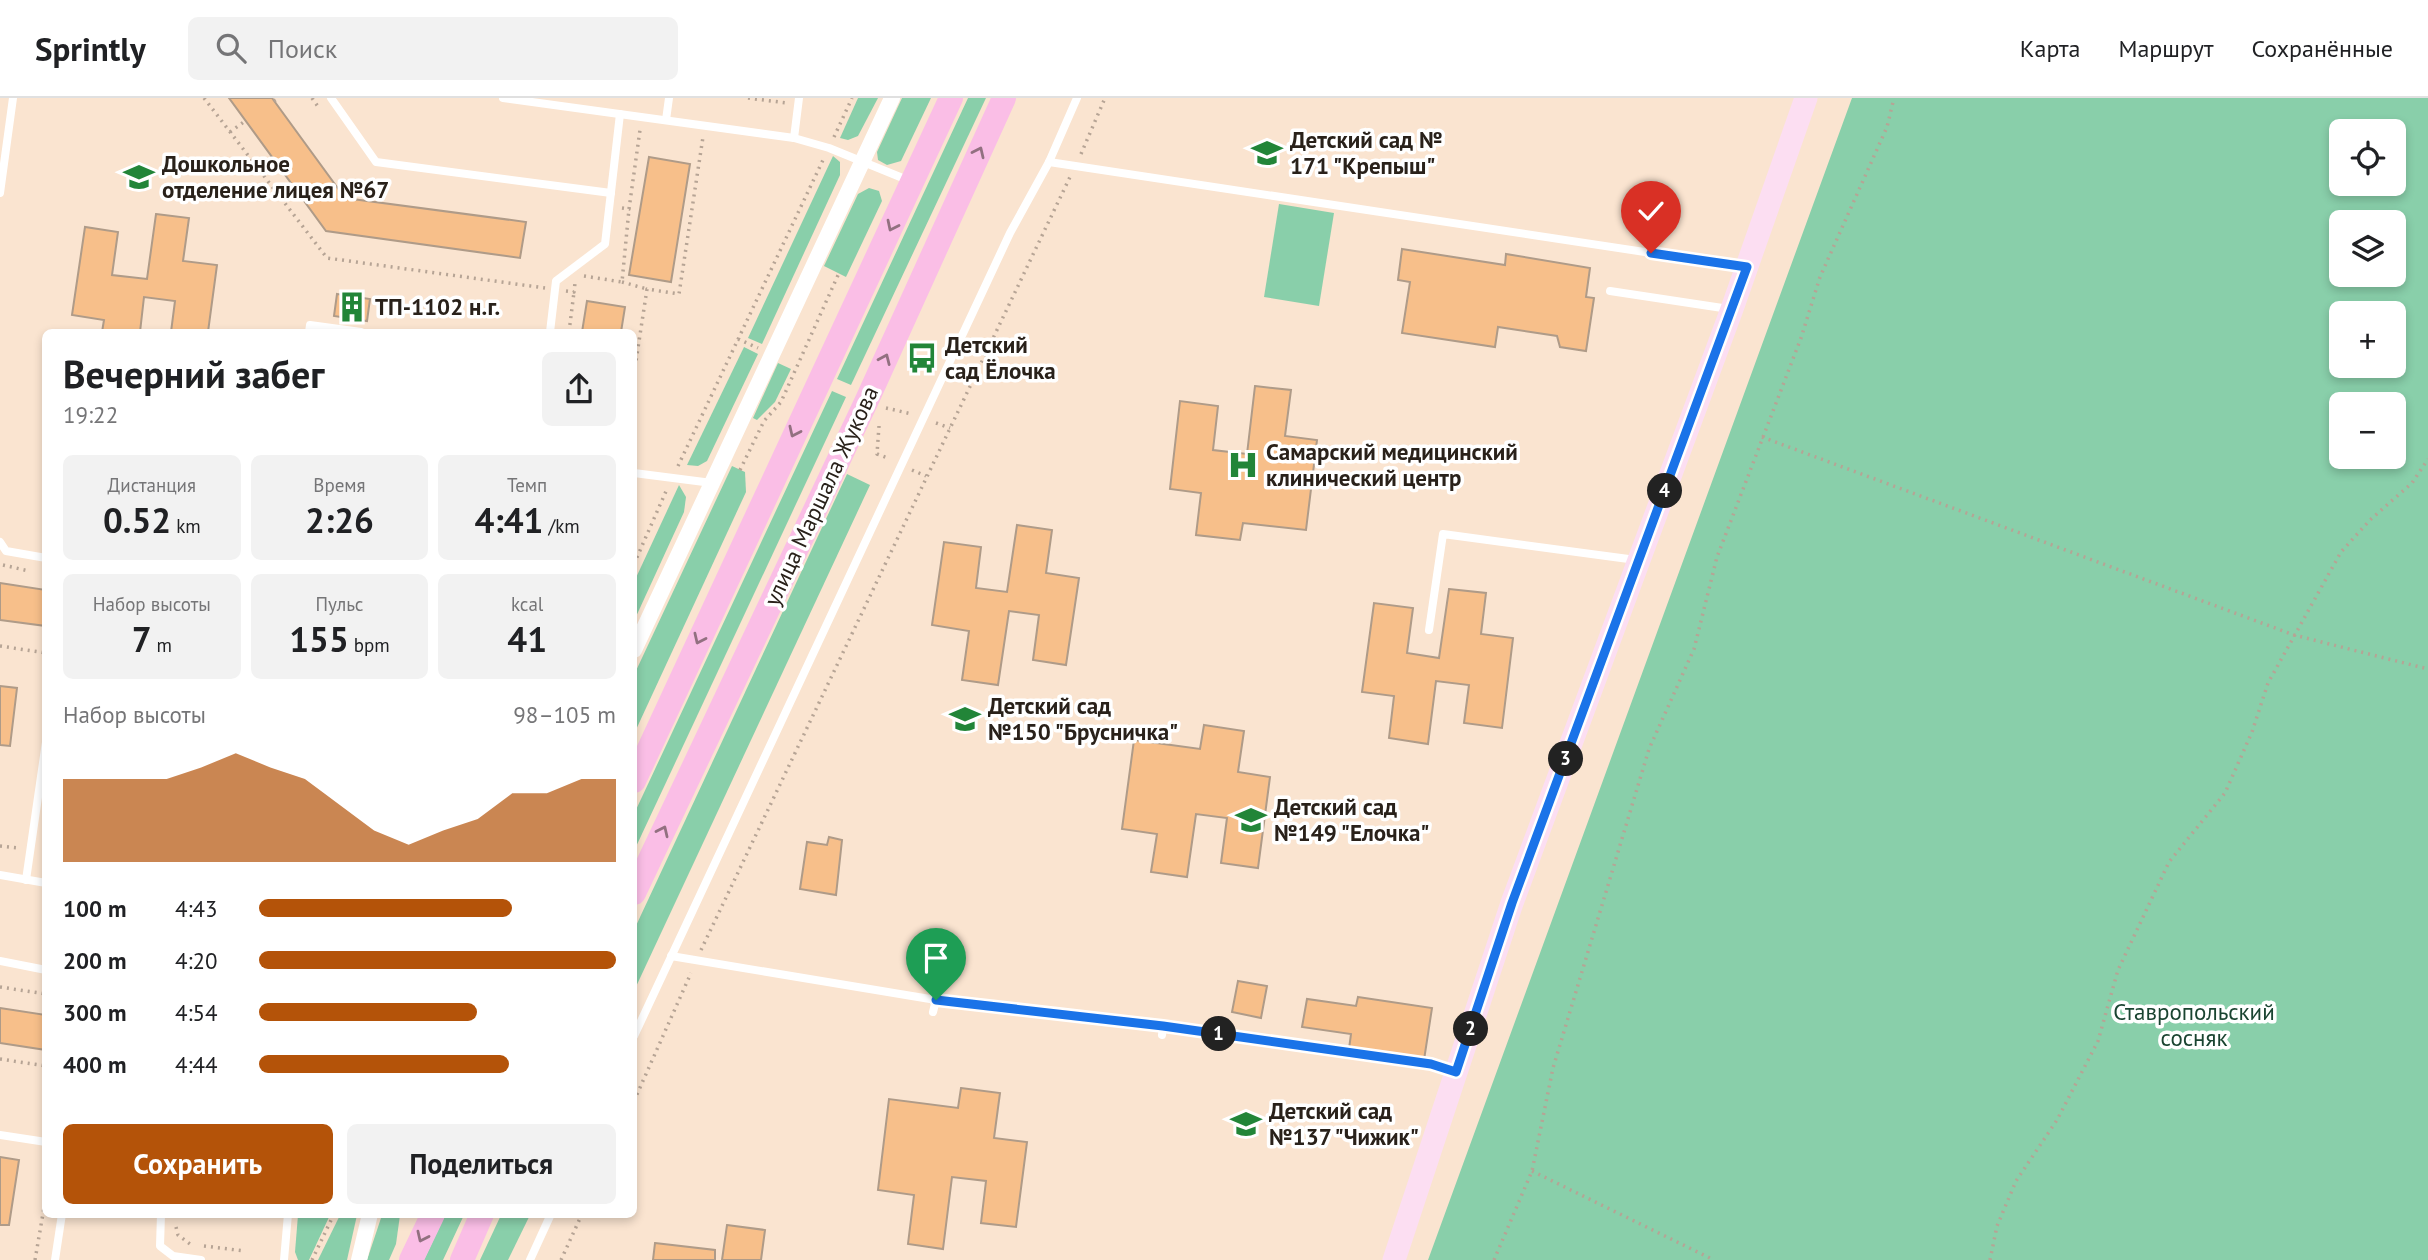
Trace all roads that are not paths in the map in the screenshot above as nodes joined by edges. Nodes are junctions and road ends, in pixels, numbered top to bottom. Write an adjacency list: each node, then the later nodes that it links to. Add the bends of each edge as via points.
1 (13, 98): 17 (lane)
2 (331, 98): 18 (lane, via 376,162)
3 (503, 98): 11 (lane)
4 (669, 98): 12 (lane)
5 (892, 98): 14 (street)
6 (951, 98): 16 (main road)
7 (1004, 98): 37 (main road, улица Маршала Жукова, one-way to 7)
8 (1077, 98): 15 (lane)
9 (1806, 98): 19 (street)
10 (799, 101): 13 (lane)
11 (620, 114): 12 (lane); 18 (lane)
12 (666, 120): 13 (lane)
13 (794, 138): 14 (lane)
14 (863, 162): 16 (lane); 26 (street)
15 (1049, 162): 19 (lane); 38 (lane, via 1010,233)
16 (913, 182): 33 (main road, one-way to 33)
17 (0, 193)
18 (611, 193): 24 (lane, via 605,244 556,281)
19 (1747, 267): 21 (street)
20 (1610, 291): 21 (lane)
21 (1732, 309): 29 (street)
22 (309, 329): 23 (lane, via 310,325)
23 (339, 329)
24 (550, 329)
25 (637, 473): 26 (lane)
26 (712, 484): 31 (street)
27 (0, 542): 28 (lane, via 6,551)
28 (42, 557)
29 (1639, 561): 30 (lane, via 1443,534); 61 (street, via 1512,903)
30 (1429, 630)
31 (637, 644)
32 (42, 770): 35 (lane)
33 (637, 775)
34 (0, 876): 35 (lane)
35 (26, 880): 36 (lane)
36 (42, 882)
37 (637, 887)
38 (671, 956): 41 (lane); 43 (lane)
39 (0, 961): 40 (lane)
40 (42, 969)
41 (936, 1000): 42 (lane); 44 (lane, via 1163,1026)
42 (933, 1012)
43 (637, 1030)
44 (1161, 1035)
45 (0, 1135): 46 (lane)
46 (42, 1141)
47 (61, 1218): 54 (lane)
48 (162, 1218): 55 (lane, via 160,1246 173,1256)
49 (288, 1218): 56 (lane)
50 (369, 1218): 57 (street)
51 (431, 1218): 58 (main road, one-way to 58)
52 (480, 1218): 59 (main road)
53 (549, 1218): 60 (lane)
54 (55, 1260)
55 (201, 1260)
56 (284, 1260)
57 (359, 1260)
58 (411, 1260)
59 (462, 1260)
60 (530, 1260)
61 (1394, 1260)

